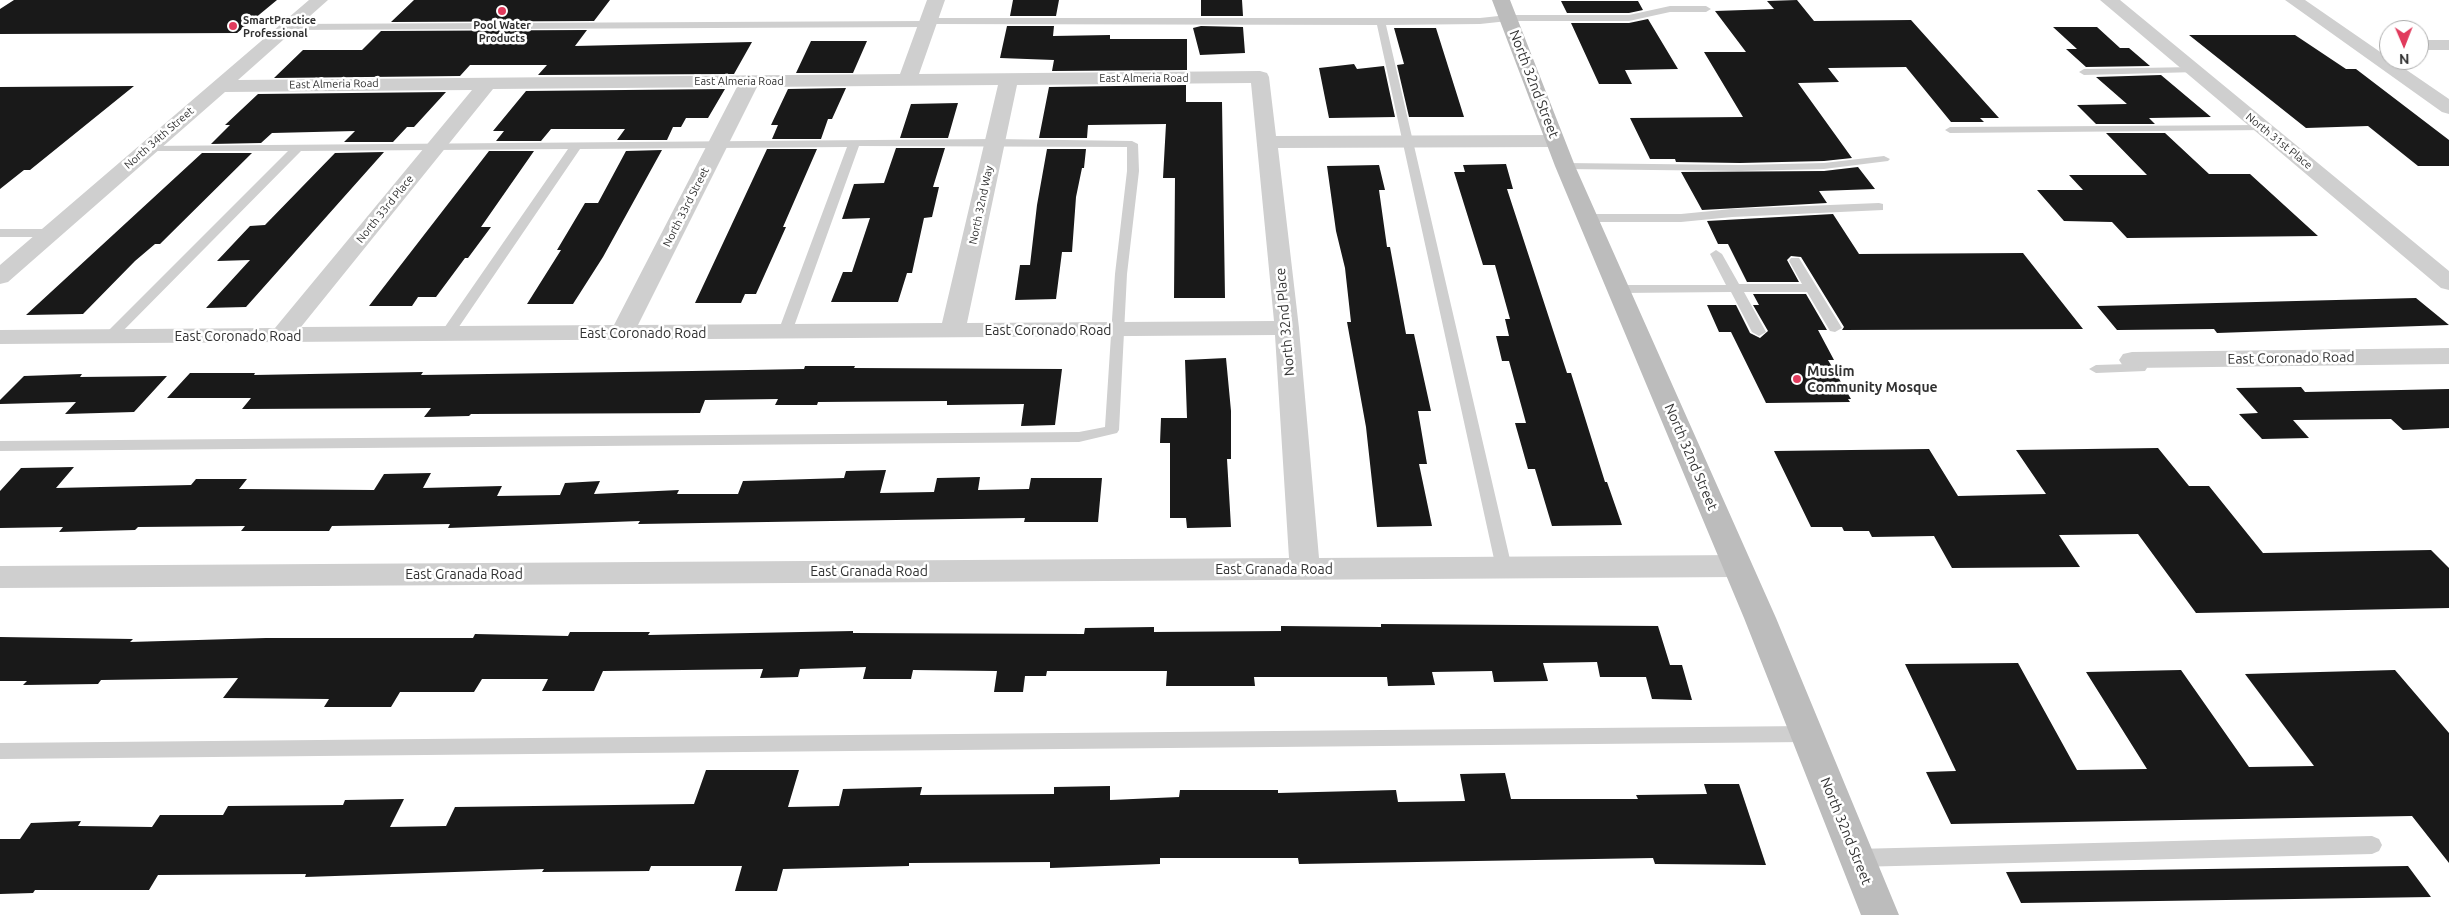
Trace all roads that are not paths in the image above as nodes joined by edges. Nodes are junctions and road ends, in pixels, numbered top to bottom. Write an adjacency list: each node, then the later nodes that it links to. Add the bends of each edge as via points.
1 (319, 0): 10 (street, North 34th Street)
2 (936, 0): 9 (street)
3 (1501, 0): 7 (main road, North 32nd Street)
4 (2109, 0): 15 (street, North 31st Place)
5 (2294, 0): 13 (street)
6 (1706, 9): 7 (lane, via 1670,10 1629,18)
7 (1508, 18): 8 (lane); 27 (main road, North 32nd Street)
8 (1381, 22): 9 (lane); 26 (lane)
9 (928, 23): 10 (lane); 19 (street)
10 (288, 27): 22 (street, North 34th Street)
11 (2429, 45): 12 (street)
12 (2449, 45)
13 (2359, 46): 14 (street); 23 (street)
14 (2379, 46)
15 (2193, 70): 16 (lane); 24 (street, North 31st Place)
16 (2084, 72)
17 (1260, 77): 18 (street, East Almeria Road); 29 (street, North 32nd Place)
18 (1009, 79): 19 (street, East Almeria Road); 28 (street, North 32nd Way)
19 (908, 80): 20 (street, East Almeria Road)
20 (750, 81): 21 (street, East Almeria Road); 31 (street, North 33rd Street)
21 (488, 83): 22 (street, East Almeria Road); 33 (street, North 33rd Place)
22 (219, 86): 34 (street, North 34th Street)
23 (2449, 108)
24 (2262, 128): 25 (lane); 45 (street, North 31st Place)
25 (1950, 130)
26 (1410, 141): 27 (street); 29 (street); 66 (lane)
27 (1555, 141): 37 (main road, North 32nd Street)
28 (995, 142): 30 (lane); 51 (lane, via 1132,144 1133,171); 52 (street, North 32nd Way)
29 (1267, 142): 49 (street, North 32nd Place)
30 (854, 144): 31 (lane); 53 (lane)
31 (718, 145): 32 (lane); 55 (street, North 33rd Street)
32 (576, 146): 33 (lane); 56 (lane)
33 (435, 147): 35 (lane); 57 (street, North 33rd Place)
34 (146, 149): 35 (lane); 41 (street, North 34th Street)
35 (297, 149): 58 (lane)
36 (1884, 159): 37 (lane, via 1824,166 1740,168)
37 (1565, 166): 39 (main road, North 32nd Street)
38 (1879, 207): 39 (lane, via 1681,218)
39 (1588, 218): 48 (main road, North 32nd Street)
40 (0, 233): 41 (lane)
41 (50, 233): 44 (street, North 34th Street)
42 (1716, 254): 46 (lane)
43 (1795, 260): 47 (lane)
44 (0, 277)
45 (2449, 283)
46 (1735, 288): 47 (lane); 48 (lane); 54 (lane)
47 (1811, 288): 50 (lane)
48 (1620, 289): 64 (main road, North 32nd Street)
49 (1287, 328): 51 (street, East Coronado Road); 65 (street, North 32nd Place)
50 (1835, 328)
51 (1117, 329): 52 (street, East Coronado Road); 63 (lane, via 1112,430 1079,437)
52 (953, 330): 53 (street, East Coronado Road)
53 (785, 332): 55 (street, East Coronado Road)
54 (1759, 332)
55 (622, 333): 56 (street, East Coronado Road)
56 (447, 334): 57 (street, East Coronado Road)
57 (282, 335): 58 (street, East Coronado Road)
58 (110, 336): 59 (street, East Coronado Road)
59 (0, 337)
60 (2449, 356): 61 (street, East Coronado Road)
61 (2132, 360): 62 (lane, via 2140,368)
62 (2096, 369)
63 (0, 446)
64 (1737, 566): 66 (street, East Granada Road); 68 (main road, North 32nd Street)
65 (1305, 568): 66 (street, East Granada Road); 67 (street, East Granada Road)
66 (1504, 568)
67 (0, 577)
68 (1807, 734): 69 (lane); 71 (main road, North 32nd Street)
69 (0, 751)
70 (2372, 845): 71 (lane)
71 (1856, 858): 72 (main road, North 32nd Street)
72 (1880, 915)

